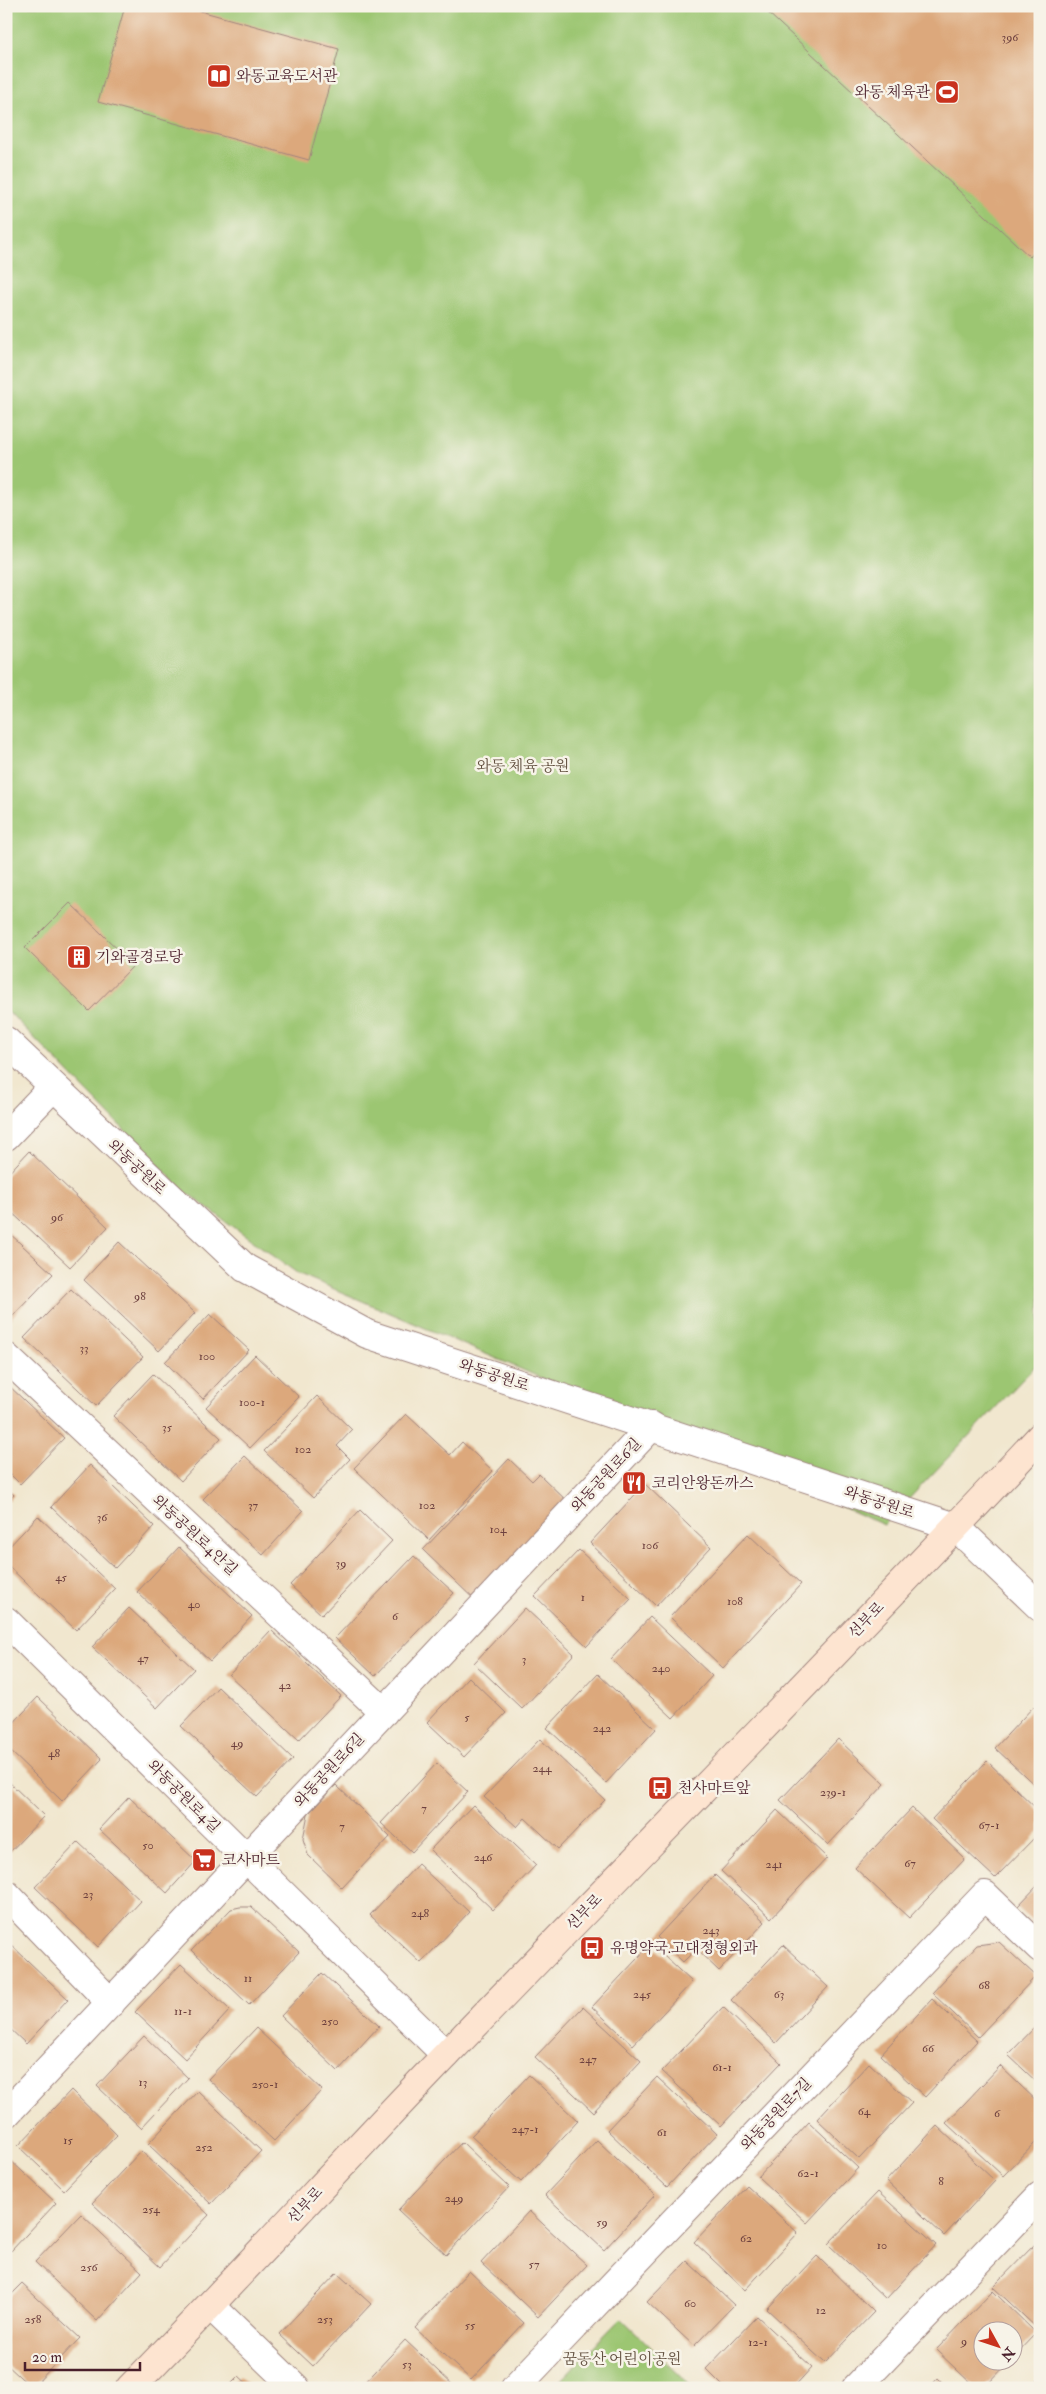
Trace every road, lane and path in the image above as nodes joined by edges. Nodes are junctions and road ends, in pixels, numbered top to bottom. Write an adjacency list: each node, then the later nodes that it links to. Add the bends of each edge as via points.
1 (6, 1041): 2 (street, 와동공원로)
2 (54, 1086): 3 (street); 5 (street, 와동공원로, via 245,1268 367,1334)
3 (6, 1136)
4 (6, 1357): 10 (street, 와동공원로4안길)
5 (652, 1426): 7 (street, 와동공원로); 10 (street, 와동공원로6길)
6 (1040, 1437): 7 (main road, 선부로)
7 (956, 1527): 8 (street, 와동공원로); 15 (main road, 선부로)
8 (1040, 1607)
9 (6, 1620): 11 (street, 와동공원로4길)
10 (384, 1712): 11 (street, 와동공원로6길)
11 (247, 1858): 14 (street, 와동공원로6길); 15 (street, 와동공원로4길)
12 (6, 1894): 14 (street)
13 (1040, 1948): 21 (street, 와동공원로7길, via 985,1895)
14 (110, 2003): 16 (street, 와동공원로6길)
15 (446, 2055): 18 (main road, 선부로)
16 (6, 2114)
17 (1040, 2196): 22 (street)
18 (211, 2306): 19 (main road, 선부로); 20 (street)
19 (130, 2388)
20 (296, 2388)
21 (515, 2388)
22 (856, 2388)

